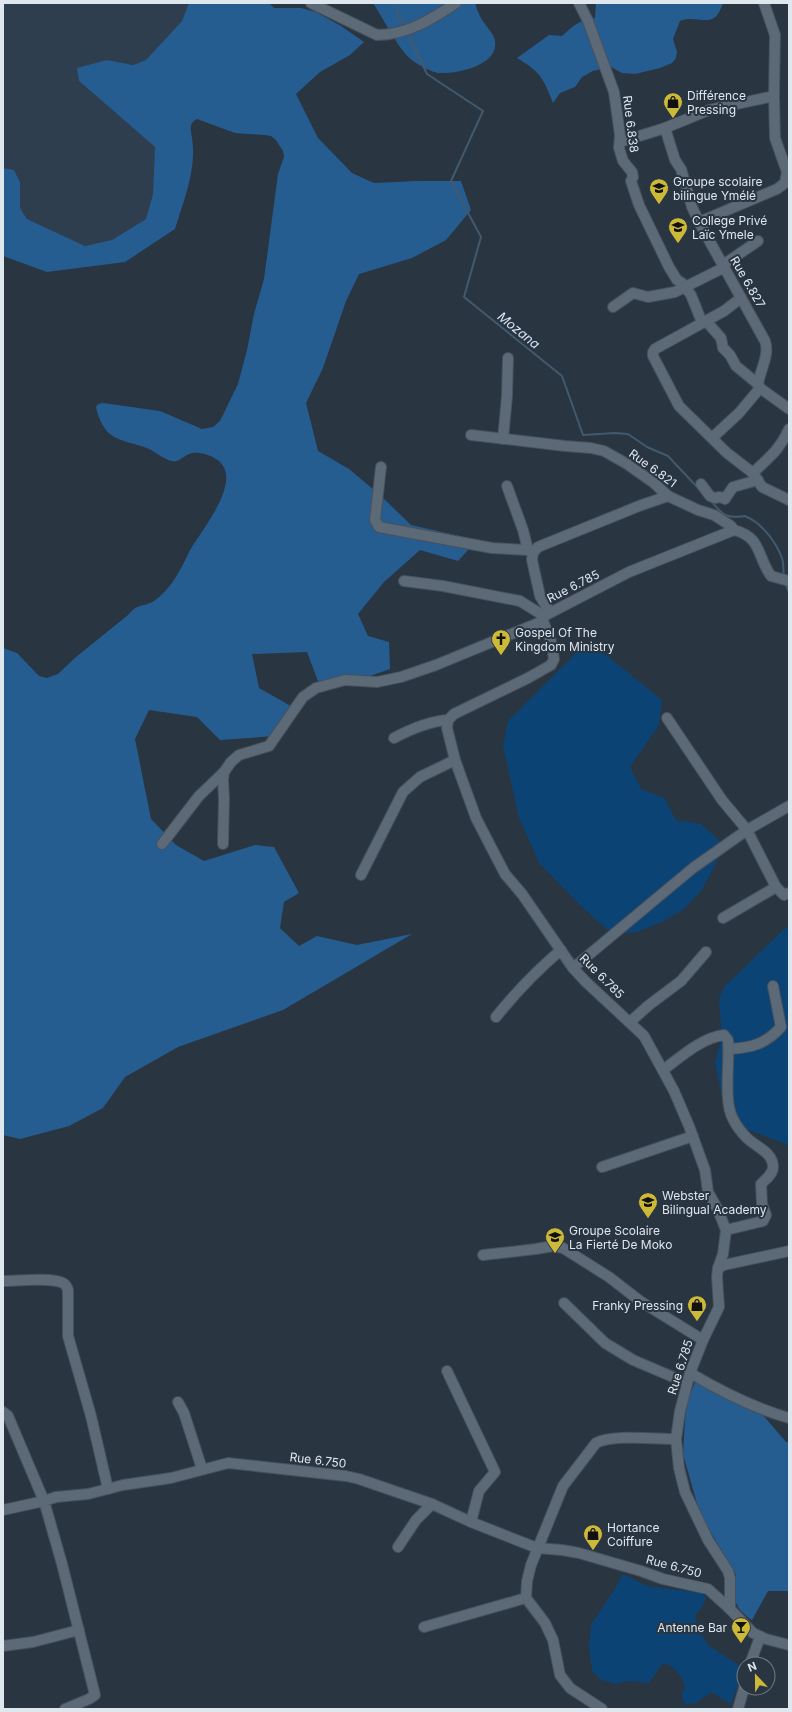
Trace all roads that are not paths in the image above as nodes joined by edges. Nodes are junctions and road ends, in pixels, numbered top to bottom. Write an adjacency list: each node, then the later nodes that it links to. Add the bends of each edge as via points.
1 (311, 3): 2 (street, via 377,35 388,35 430,20)
2 (456, 3)
3 (579, 3): 7 (street, Rue 6.838, via 614,92)
4 (764, 3): 5 (street, via 775,35)
5 (774, 96): 6 (street, via 709,110); 8 (street, via 775,138 787,172 785,183 777,190)
6 (664, 128): 7 (street); 8 (street, Rue 6.827)
7 (620, 142): 11 (street, Rue 6.838, via 623,161 632,172 631,181 639,205 668,267 677,280)
8 (699, 222): 10 (street, Rue 6.827)
9 (758, 241): 10 (street)
10 (724, 266): 11 (street); 12 (street, Rue 6.827)
11 (686, 287): 13 (street, via 648,297 633,292); 14 (street, Rue 6.838, via 701,320)
12 (741, 298): 14 (street); 16 (street, Rue 6.827, via 767,346)
13 (613, 307)
14 (706, 321): 16 (street, Rue 6.838, via 721,338 724,348 736,366); 21 (street, via 653,352 679,406)
15 (508, 358): 22 (street)
16 (759, 386): 17 (street, Rue 6.838); 21 (street, via 740,413)
17 (787, 407): 18 (street)
18 (789, 418)
19 (789, 429): 24 (street, via 783,443)
20 (471, 435): 22 (street, Rue 6.821)
21 (712, 438): 24 (street)
22 (503, 439): 27 (street, Rue 6.821, via 604,451 654,483)
23 (381, 467): 30 (street, via 375,520 379,527 492,548)
24 (755, 477): 25 (street, via 731,488 725,499 710,496); 28 (street, via 767,490)
25 (701, 484)
26 (507, 486): 30 (street)
27 (668, 496): 29 (street, Rue 6.821, via 714,515); 30 (street)
28 (789, 500)
29 (734, 530): 32 (street, Rue 6.821, via 754,540 771,576); 33 (street, Rue 6.785, via 629,572)
30 (531, 552): 33 (street)
31 (404, 581): 33 (street, via 520,601)
32 (789, 581)
33 (546, 616): 35 (street, Rue 6.785, via 554,659 551,665 454,714); 38 (street, via 436,665 401,677 377,682 345,680 316,688 303,698 269,746 239,755)
34 (667, 718): 40 (street, via 722,800)
35 (448, 720): 36 (street, via 438,720); 37 (street, Rue 6.785)
36 (394, 738)
37 (455, 760): 43 (street, via 420,778 403,792); 47 (street, Rue 6.785, via 476,818 506,874)
38 (224, 772): 41 (street, via 199,796); 42 (street)
39 (789, 806): 40 (street)
40 (747, 830): 44 (street); 49 (street, via 693,868)
41 (162, 844)
42 (223, 844)
43 (361, 875)
44 (776, 887): 45 (street, via 784,895); 46 (street)
45 (789, 893)
46 (723, 918)
47 (561, 950): 49 (street, Rue 6.785); 51 (street, via 522,985)
48 (706, 952): 52 (street, via 681,981 649,1004)
49 (573, 968): 52 (street, Rue 6.785)
50 (773, 986): 53 (street, via 781,1027 762,1042)
51 (496, 1017)
52 (630, 1022): 54 (street, Rue 6.785, via 644,1036)
53 (729, 1049): 54 (street, via 728,1040 724,1035 716,1036); 57 (street, via 727,1100 732,1118 748,1139 770,1157 773,1167 772,1174 761,1184 762,1204 766,1215 763,1221)
54 (663, 1070): 55 (street, Rue 6.785)
55 (693, 1136): 56 (street); 57 (street, Rue 6.785, via 705,1170 708,1192)
56 (602, 1167)
57 (726, 1230): 60 (street, Rue 6.785, via 723,1254)
58 (789, 1251): 60 (street)
59 (483, 1255): 63 (street, via 553,1246 563,1248)
60 (718, 1268): 63 (street, Rue 6.785, via 719,1307)
61 (3, 1281): 71 (street, via 51,1280 66,1286 68,1336 91,1416)
62 (564, 1303): 65 (street, via 605,1343 633,1360)
63 (702, 1340): 65 (street, Rue 6.785)
64 (447, 1371): 75 (street, via 495,1472 479,1491)
65 (689, 1378): 68 (street, via 765,1411); 69 (street, Rue 6.785)
66 (178, 1402): 70 (street)
67 (3, 1412): 72 (street, via 8,1416)
68 (788, 1416)
69 (676, 1439): 77 (street, via 615,1438 596,1443 563,1486); 79 (street, Rue 6.785, via 685,1492 708,1540 728,1571)
70 (202, 1470): 71 (street, Rue 6.750); 73 (street, Rue 6.750, via 228,1463 346,1476)
71 (108, 1489): 72 (street, Rue 6.750)
72 (44, 1501): 74 (street, Rue 6.750); 81 (street)
73 (432, 1504): 75 (street, Rue 6.750); 76 (street, via 416,1520)
74 (3, 1510)
75 (471, 1522): 77 (street, Rue 6.750)
76 (398, 1547)
77 (537, 1548): 78 (street, via 527,1581); 79 (street, Rue 6.750, via 579,1553 663,1579 708,1589)
78 (526, 1598): 80 (street); 88 (street, via 546,1623 553,1640 560,1675 570,1688)
79 (730, 1609): 82 (street, Rue 6.750, via 747,1628)
80 (424, 1628)
81 (79, 1630): 84 (street, via 33,1642); 87 (street, via 95,1695)
82 (760, 1637): 83 (street, Rue 6.750); 85 (street)
83 (789, 1645)
84 (3, 1646)
85 (753, 1656)
86 (742, 1696): 89 (street)
87 (65, 1709)
88 (602, 1709)
89 (738, 1709)

